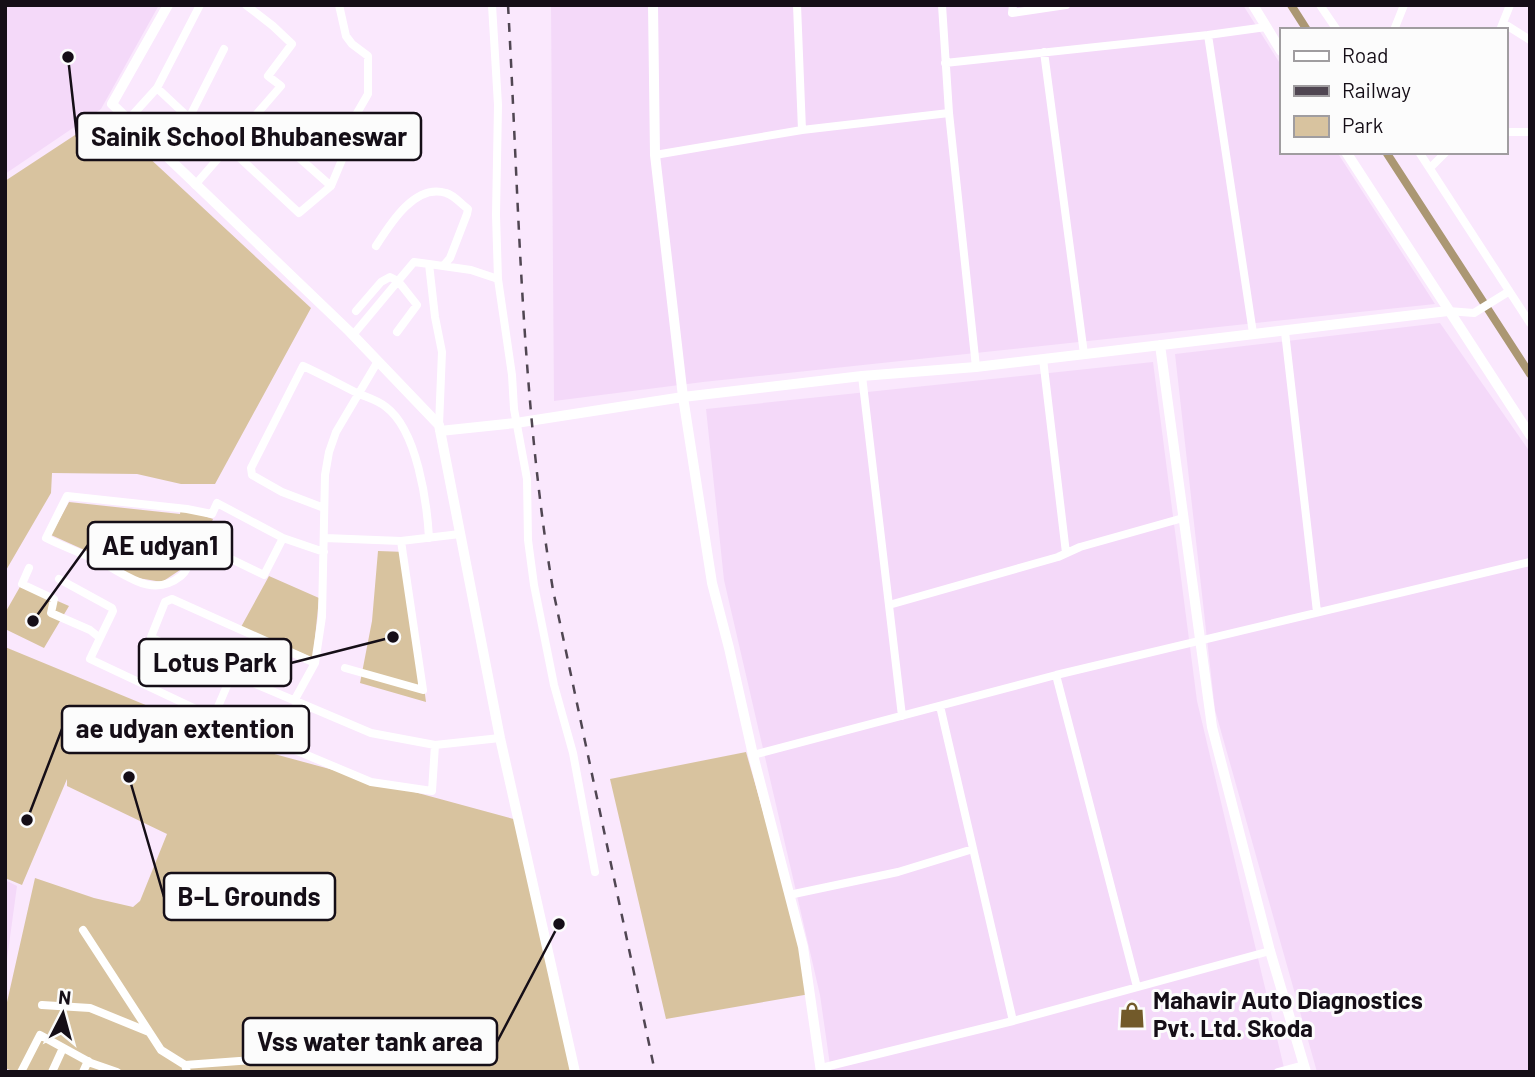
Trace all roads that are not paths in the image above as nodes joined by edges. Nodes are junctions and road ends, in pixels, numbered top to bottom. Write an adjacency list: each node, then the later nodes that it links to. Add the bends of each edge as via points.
1 (168, 5): 30 (street, via 111,104)
2 (200, 5): 26 (street)
3 (246, 5): 29 (street, via 292,44 268,76 281,86)
4 (339, 5): 41 (street, via 346,36 368,56 369,80 368,94 353,120)
5 (492, 5): 45 (street, via 498,105)
6 (653, 5): 38 (street)
7 (797, 5): 31 (street)
8 (942, 5): 25 (street)
9 (1013, 5): 10 (street, via 1012,13)
10 (1066, 5)
11 (1253, 5): 16 (street)
12 (1320, 5): 17 (street)
13 (1404, 5): 18 (street)
14 (1510, 5): 15 (street)
15 (1502, 26)
16 (1266, 27): 20 (street); 23 (street)
17 (1336, 28)
18 (1395, 28)
19 (1507, 28): 21 (street)
20 (1208, 35): 24 (street); 55 (street)
21 (1530, 40)
22 (224, 49): 28 (street)
23 (1280, 49)
24 (1044, 52): 25 (street); 58 (street)
25 (945, 63): 27 (street)
26 (157, 88): 28 (street); 30 (street)
27 (949, 113): 31 (street); 61 (street)
28 (189, 118): 34 (street)
29 (254, 118): 34 (street); 41 (street)
30 (128, 120): 40 (street)
31 (802, 131): 38 (street)
32 (1507, 132): 33 (street)
33 (1530, 132)
34 (227, 146): 40 (street); 41 (street, via 299,213)
35 (1347, 154): 51 (street)
36 (1420, 154): 39 (street)
37 (1444, 154): 39 (street)
38 (655, 155): 64 (street)
39 (1430, 168): 47 (street)
40 (195, 184): 56 (street)
41 (331, 186)
42 (376, 246): 44 (street, via 405,207 433,191 449,194 468,209)
43 (429, 264): 44 (street); 46 (street, via 414,262); 48 (street)
44 (444, 265): 45 (street)
45 (498, 279): 65 (street)
46 (398, 281): 49 (street); 50 (street, via 390,277 381,282); 56 (street)
47 (1508, 292): 51 (street, via 1474,313); 52 (street)
48 (433, 301): 49 (street); 66 (street, via 442,352)
49 (417, 305): 53 (street)
50 (356, 311)
51 (1448, 311): 54 (street); 67 (street)
52 (1530, 323)
53 (397, 332)
54 (1285, 332): 55 (street); 81 (street)
55 (1253, 333): 57 (street)
56 (353, 335): 60 (street)
57 (1160, 345): 58 (street); 69 (street)
58 (1084, 354): 59 (street)
59 (1043, 359): 61 (street); 76 (street)
60 (378, 361): 63 (street); 66 (street)
61 (976, 367): 62 (street)
62 (862, 376): 64 (street); 80 (street)
63 (358, 393): 68 (street, via 329,452); 68 (street, via 303,366 251,468 252,475 282,492); 73 (street, via 385,405 400,419 410,440 428,514)
64 (683, 397): 65 (street); 95 (street, via 712,583)
65 (516, 423): 66 (street); 97 (street, via 527,479 534,584)
66 (439, 428): 70 (street)
67 (1530, 435)
68 (324, 508): 72 (street)
69 (1183, 518): 76 (street); 83 (street)
70 (460, 534): 73 (street); 93 (street)
71 (283, 538): 71 (street, via 217,503 212,514 66,496 46,538 131,581 162,586 187,570 198,544 264,575); 75 (street)
72 (325, 538): 74 (street); 75 (street)
73 (429, 538): 74 (street)
74 (401, 541): 85 (street, via 423,690)
75 (324, 552): 84 (street)
76 (1066, 553): 80 (street)
77 (1530, 562): 81 (street)
78 (29, 568): 82 (street, via 22,584 54,599 51,613)
79 (58, 579): 82 (street, via 112,608)
80 (889, 605): 91 (street)
81 (1317, 612): 83 (street)
82 (100, 638): 90 (street, via 90,659)
83 (1200, 642): 87 (street); 100 (street, via 1212,727)
84 (315, 663): 86 (street, via 172,599 165,602 151,637); 88 (street)
85 (345, 668)
86 (232, 674): 88 (street); 90 (street)
87 (1056, 675): 89 (street); 101 (street)
88 (294, 701): 94 (street, via 371,733)
89 (940, 706): 91 (street); 96 (street)
90 (214, 716): 92 (street); 94 (street, via 358,777 402,788 432,791)
91 (902, 716): 95 (street)
92 (208, 729)
93 (500, 738): 94 (street); 115 (street)
94 (435, 745)
95 (752, 755): 98 (street)
96 (973, 849): 98 (street, via 898,872); 103 (street)
97 (595, 872)
98 (789, 895): 110 (street, via 803,947)
99 (83, 930): 104 (street)
100 (1270, 951): 101 (street); 109 (street)
101 (1137, 987): 103 (street)
102 (43, 1005): 104 (street, via 90,1008)
103 (1013, 1021): 110 (street)
104 (149, 1032): 108 (street, via 161,1050)
105 (63, 1048): 107 (street); 111 (street, via 40,1035); 112 (street)
106 (293, 1060): 108 (street)
107 (88, 1061): 113 (street); 114 (street)
108 (186, 1068)
109 (1305, 1068): 116 (street)
110 (821, 1070)
111 (21, 1072)
112 (52, 1072)
113 (83, 1072)
114 (117, 1072)
115 (575, 1072)
116 (1278, 1072)

